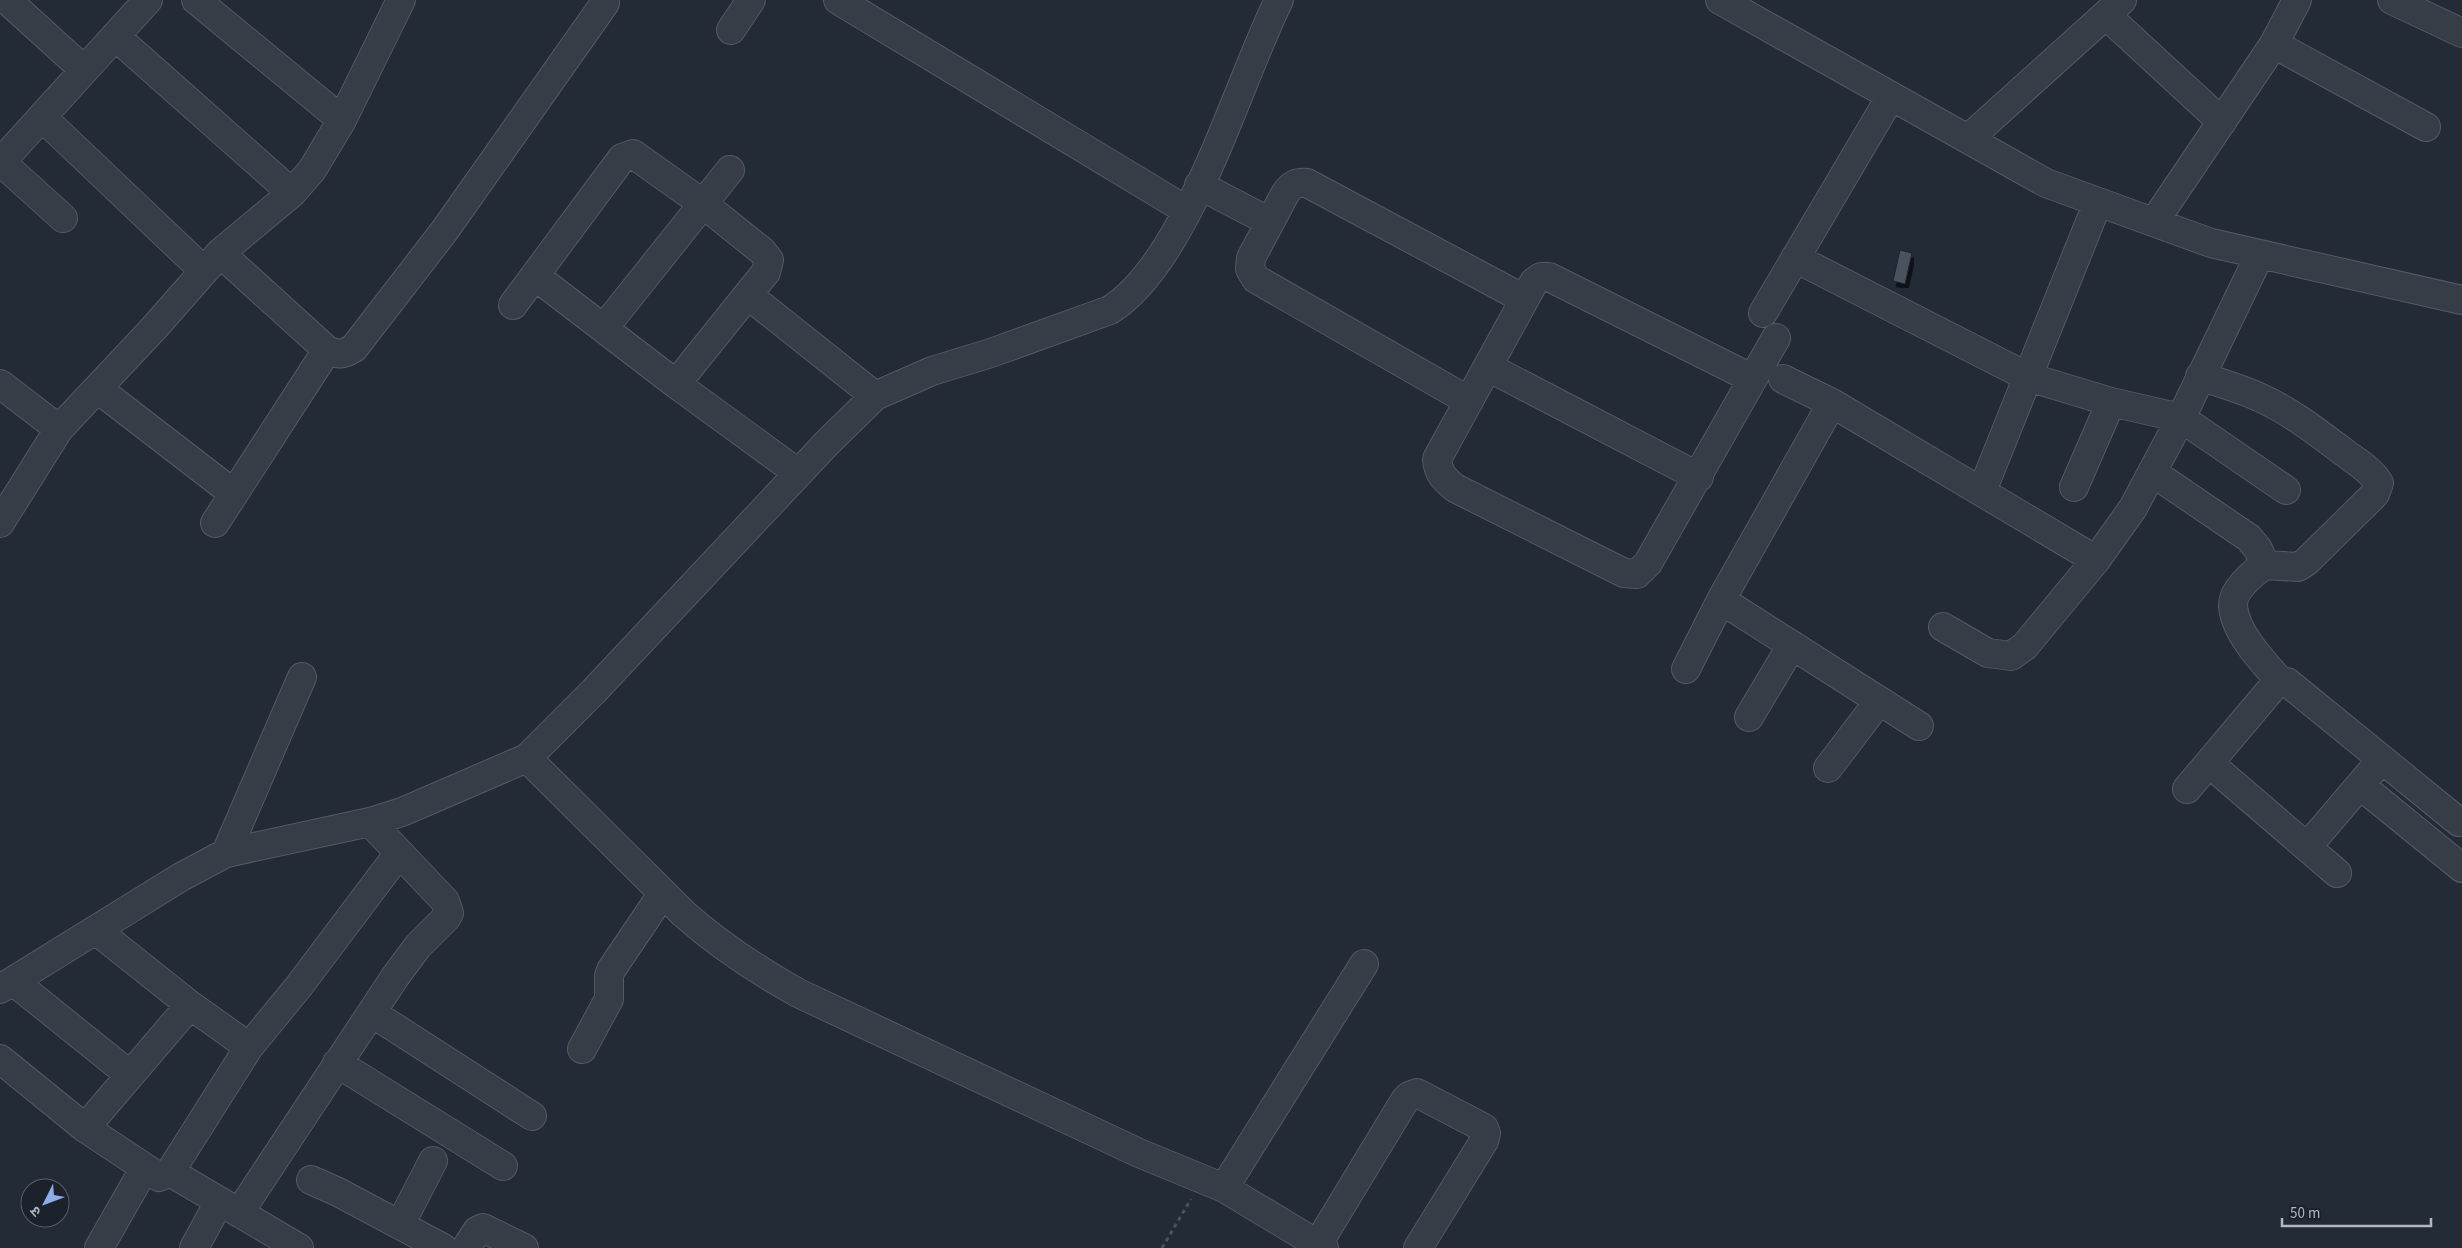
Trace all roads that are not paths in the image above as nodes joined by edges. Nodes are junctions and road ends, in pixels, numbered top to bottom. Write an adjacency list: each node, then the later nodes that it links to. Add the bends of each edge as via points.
1 (148, 0): 15 (street)
2 (196, 0): 20 (street)
3 (401, 0): 20 (street)
4 (751, 0): 13 (street)
5 (838, 0): 30 (street)
6 (1279, 0): 26 (street)
7 (2297, 0): 16 (street)
8 (2392, 0): 14 (street)
9 (605, 3): 45 (street, via 445,230 354,348 337,355)
10 (1734, 3): 18 (street)
11 (2114, 8): 21 (street); 23 (street)
12 (7, 10): 17 (street)
13 (731, 30)
14 (2462, 33)
15 (115, 36): 17 (street); 27 (street)
16 (2274, 44): 21 (street); 22 (street)
17 (84, 70): 19 (street)
18 (1891, 96): 23 (street); 35 (street)
19 (42, 116): 24 (street); 36 (street)
20 (342, 120): 27 (street, via 312,170)
21 (2222, 122): 33 (street)
22 (2426, 127)
23 (1968, 139): 29 (street, via 2046,183)
24 (1, 161): 31 (street)
25 (730, 170): 28 (street)
26 (1199, 185): 30 (street); 32 (street)
27 (292, 193): 36 (street)
28 (702, 202): 37 (street, via 644,160 633,154 627,155); 38 (street, via 769,260 766,272); 43 (street)
29 (2098, 202): 33 (street); 47 (street)
30 (1186, 210): 54 (street, via 1147,277 1134,292 1110,310 932,371)
31 (63, 218)
32 (1270, 222): 39 (street, via 1291,186 1298,182 1306,183); 55 (street, via 1251,258 1250,269 1256,280)
33 (2154, 222): 34 (street, via 2211,243)
34 (2260, 254): 40 (street); 48 (street)
35 (1795, 258): 42 (street); 47 (street)
36 (212, 262): 45 (street); 53 (street)
37 (535, 276): 41 (street); 43 (street)
38 (748, 295): 52 (street); 54 (street)
39 (1524, 299): 46 (street); 49 (street, via 1534,282 1541,277 1549,277)
40 (2462, 300)
41 (514, 305)
42 (1763, 313)
43 (604, 328): 52 (street)
44 (1776, 338): 49 (street)
45 (326, 350): 66 (street)
46 (1488, 366): 55 (street); 62 (street)
47 (2028, 376): 56 (street); 65 (street)
48 (2200, 376): 58 (street); 70 (street, via 2260,398 2309,425 2375,475 2379,483 2375,494 2298,568)
49 (1751, 378): 62 (street)
50 (1783, 379): 57 (street)
51 (0, 384): 59 (street)
52 (676, 384): 61 (street)
53 (98, 389): 59 (street); 66 (street)
54 (875, 396): 61 (street)
55 (1469, 401): 62 (street, via 1437,459 1442,477 1455,488 1624,573 1637,574 1644,569)
56 (2111, 402): 58 (street); 63 (street)
57 (1832, 403): 65 (street); 71 (street)
58 (2180, 418): 60 (street); 64 (street)
59 (59, 429): 67 (street)
60 (2152, 472): 69 (street, via 2133,508); 70 (street, via 2249,538)
61 (798, 473): 80 (street)
62 (1699, 477)
63 (2074, 487)
64 (2286, 490)
65 (1982, 491): 69 (street)
66 (233, 493): 68 (street)
67 (0, 523)
68 (216, 523)
69 (2096, 560): 72 (street, via 2024,646 2011,656 1988,653)
70 (2265, 565): 76 (street, via 2236,594 2233,607 2248,642)
71 (1721, 600): 73 (street); 74 (street)
72 (1943, 626)
73 (1792, 645): 77 (street); 78 (street)
74 (1686, 669)
75 (302, 677): 91 (street)
76 (2280, 681): 81 (street, via 2294,686); 82 (street)
77 (1879, 701): 79 (street); 83 (street)
78 (1749, 717)
79 (1919, 726)
80 (527, 758): 87 (street, via 402,812); 94 (street)
81 (2382, 759): 84 (street); 86 (street)
82 (2209, 764): 85 (street); 88 (street)
83 (1828, 768)
84 (2360, 785): 88 (street); 89 (street)
85 (2187, 789)
86 (2460, 820): 89 (street)
87 (370, 822): 90 (street); 91 (street)
88 (2307, 847): 93 (street)
89 (2437, 848): 92 (street)
90 (399, 853): 99 (street, via 445,901 448,913 408,959); 100 (street)
91 (226, 854): 95 (street, via 181,877)
92 (2462, 868)
93 (2337, 873)
94 (663, 893): 101 (street, via 611,970 609,999); 111 (street, via 710,937 798,993 1131,1149)
95 (97, 931): 97 (street); 98 (street)
96 (1364, 964): 111 (street)
97 (6, 985): 104 (street)
98 (190, 1005): 100 (street); 104 (street)
99 (372, 1013): 103 (street); 105 (street)
100 (249, 1048): 109 (street)
101 (582, 1049)
102 (0, 1059): 106 (street)
103 (337, 1063): 108 (street); 112 (street)
104 (130, 1074): 106 (street)
105 (532, 1116)
106 (85, 1128): 109 (street)
107 (433, 1161): 113 (street)
108 (503, 1166)
109 (157, 1170): 112 (street); 115 (street)
110 (311, 1180): 113 (street)
111 (1214, 1183): 114 (street)
112 (229, 1208): 116 (street); 117 (street)
113 (400, 1225): 118 (street)
114 (1321, 1246): 121 (street, via 1405,1100 1417,1093 1484,1128 1486,1133)
115 (99, 1248)
116 (194, 1248)
117 (299, 1248)
118 (443, 1248)
119 (466, 1248): 120 (street, via 482,1228)
120 (524, 1248)
121 (1418, 1248)

